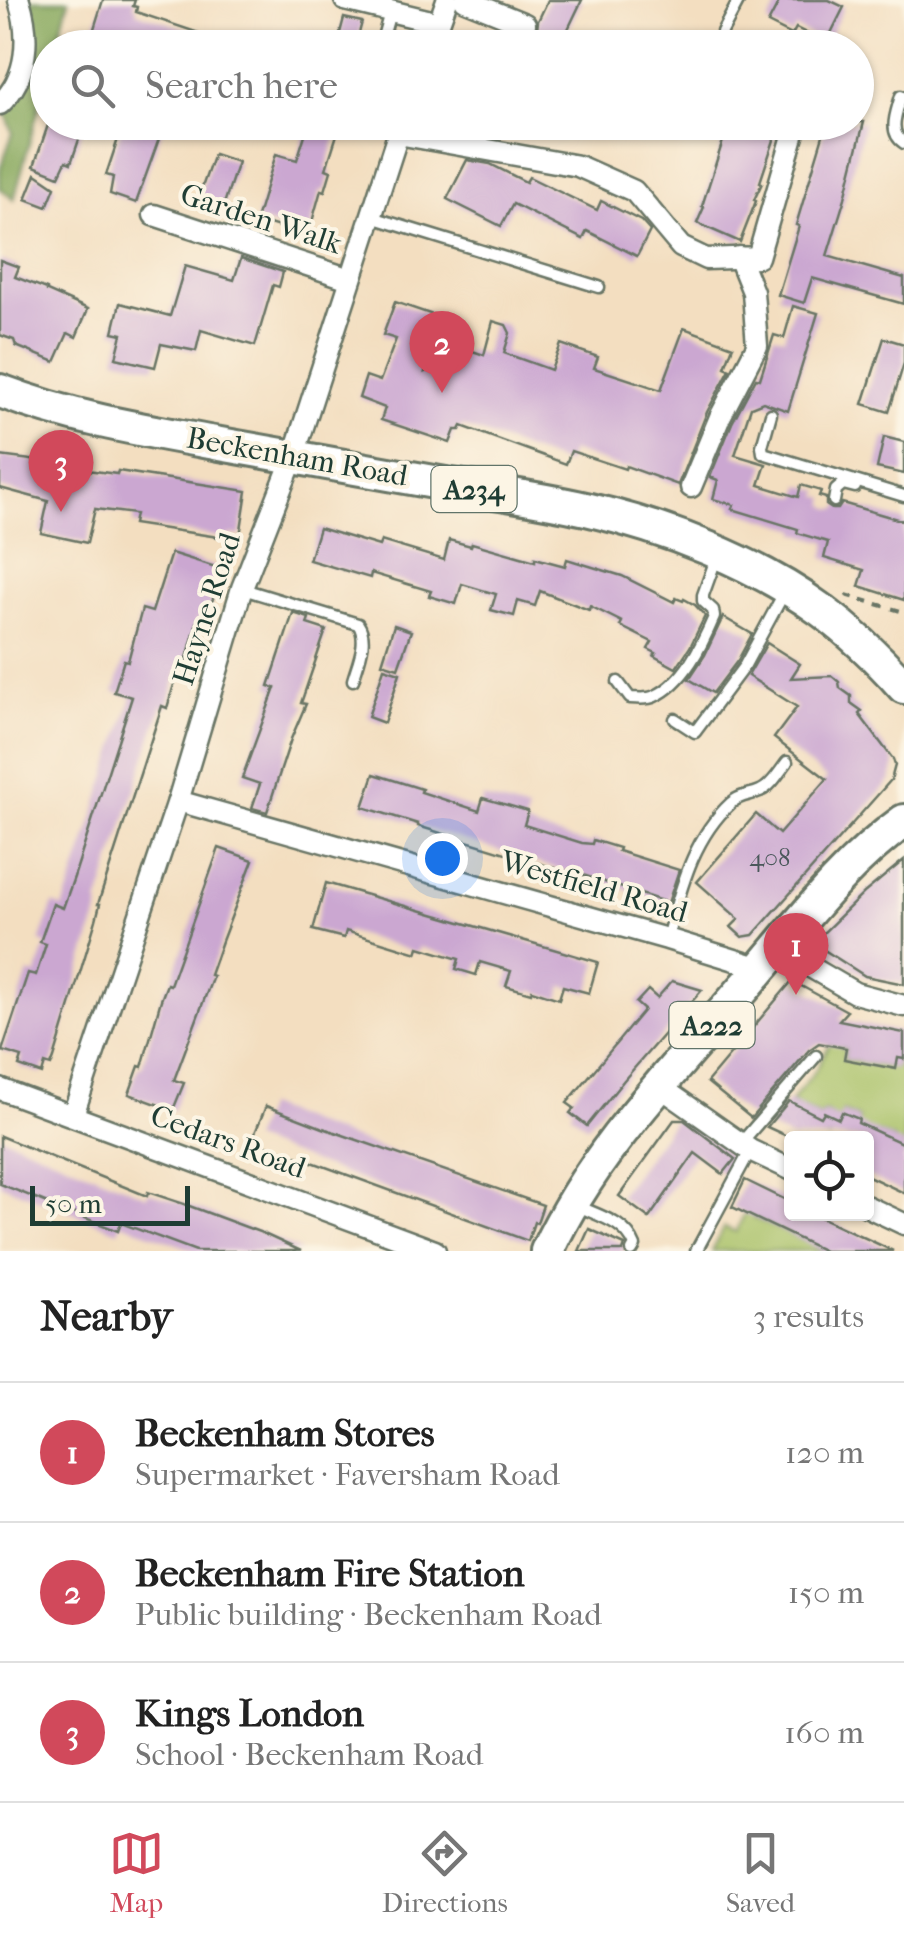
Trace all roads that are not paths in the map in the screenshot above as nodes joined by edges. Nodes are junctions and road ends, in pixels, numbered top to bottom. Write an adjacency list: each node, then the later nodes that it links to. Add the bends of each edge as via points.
1 (19, 0): 13 (street, via 24,58)
2 (345, 0): 6 (street)
3 (447, 0): 7 (street)
4 (465, 0): 8 (street)
5 (739, 0): 11 (lane)
6 (390, 11): 7 (street); 9 (lane)
7 (439, 23): 10 (street)
8 (525, 24)
9 (385, 30)
10 (436, 30)
11 (723, 30)
12 (901, 96): 17 (lane, via 893,129)
13 (0, 104)
14 (396, 140): 19 (street, Hayne Road)
15 (456, 140): 20 (street, via 578,166 634,191 680,247 706,258)
16 (793, 140): 20 (street, via 758,257)
17 (904, 142)
18 (154, 215): 21 (street, Garden Walk)
19 (372, 217): 21 (street, Hayne Road); 22 (lane)
20 (738, 257): 26 (street, via 753,292 757,346)
21 (350, 280): 25 (street, Hayne Road)
22 (599, 286)
23 (0, 391): 25 (main road, Beckenham Road / A234, via 71,415)
24 (771, 414): 27 (lane, via 763,453)
25 (293, 458): 29 (main road, Beckenham Road / A234, via 576,506); 30 (street, Hayne Road)
26 (690, 487)
27 (904, 498): 28 (lane, via 844,484)
28 (834, 500)
29 (718, 554): 31 (main road, Beckenham Road / A234); 33 (lane, via 704,595 714,617 681,675 647,698 630,698)
30 (242, 588): 32 (lane, via 358,624 363,644); 39 (street, Hayne Road)
31 (787, 588): 34 (main road, Beckenham Road / A234, via 835,622); 37 (lane, via 745,665 696,732)
32 (353, 680)
33 (618, 682)
34 (904, 687)
35 (904, 702): 36 (main road)
36 (904, 716)
37 (675, 719)
38 (787, 762): 41 (lane, via 766,789 729,805 702,838)
39 (178, 801): 41 (street, Westfield Road); 47 (street, Hayne Road)
40 (904, 821): 42 (main road, A222, via 846,871)
41 (667, 939): 42 (street, Westfield Road)
42 (770, 958): 43 (street, Westfield Road); 45 (main road, A222)
43 (904, 1006)
44 (816, 1056): 48 (lane)
45 (660, 1086): 48 (street); 50 (main road, A222)
46 (0, 1089): 47 (street, Cedars Road)
47 (73, 1116): 54 (street, Cedars Road)
48 (745, 1147): 49 (street); 56 (lane)
49 (784, 1166)
50 (572, 1203): 53 (lane, via 623,1226); 55 (main road, A222)
51 (874, 1210): 52 (street)
52 (904, 1224)
53 (636, 1249)
54 (436, 1251)
55 (547, 1251)
56 (696, 1251)

